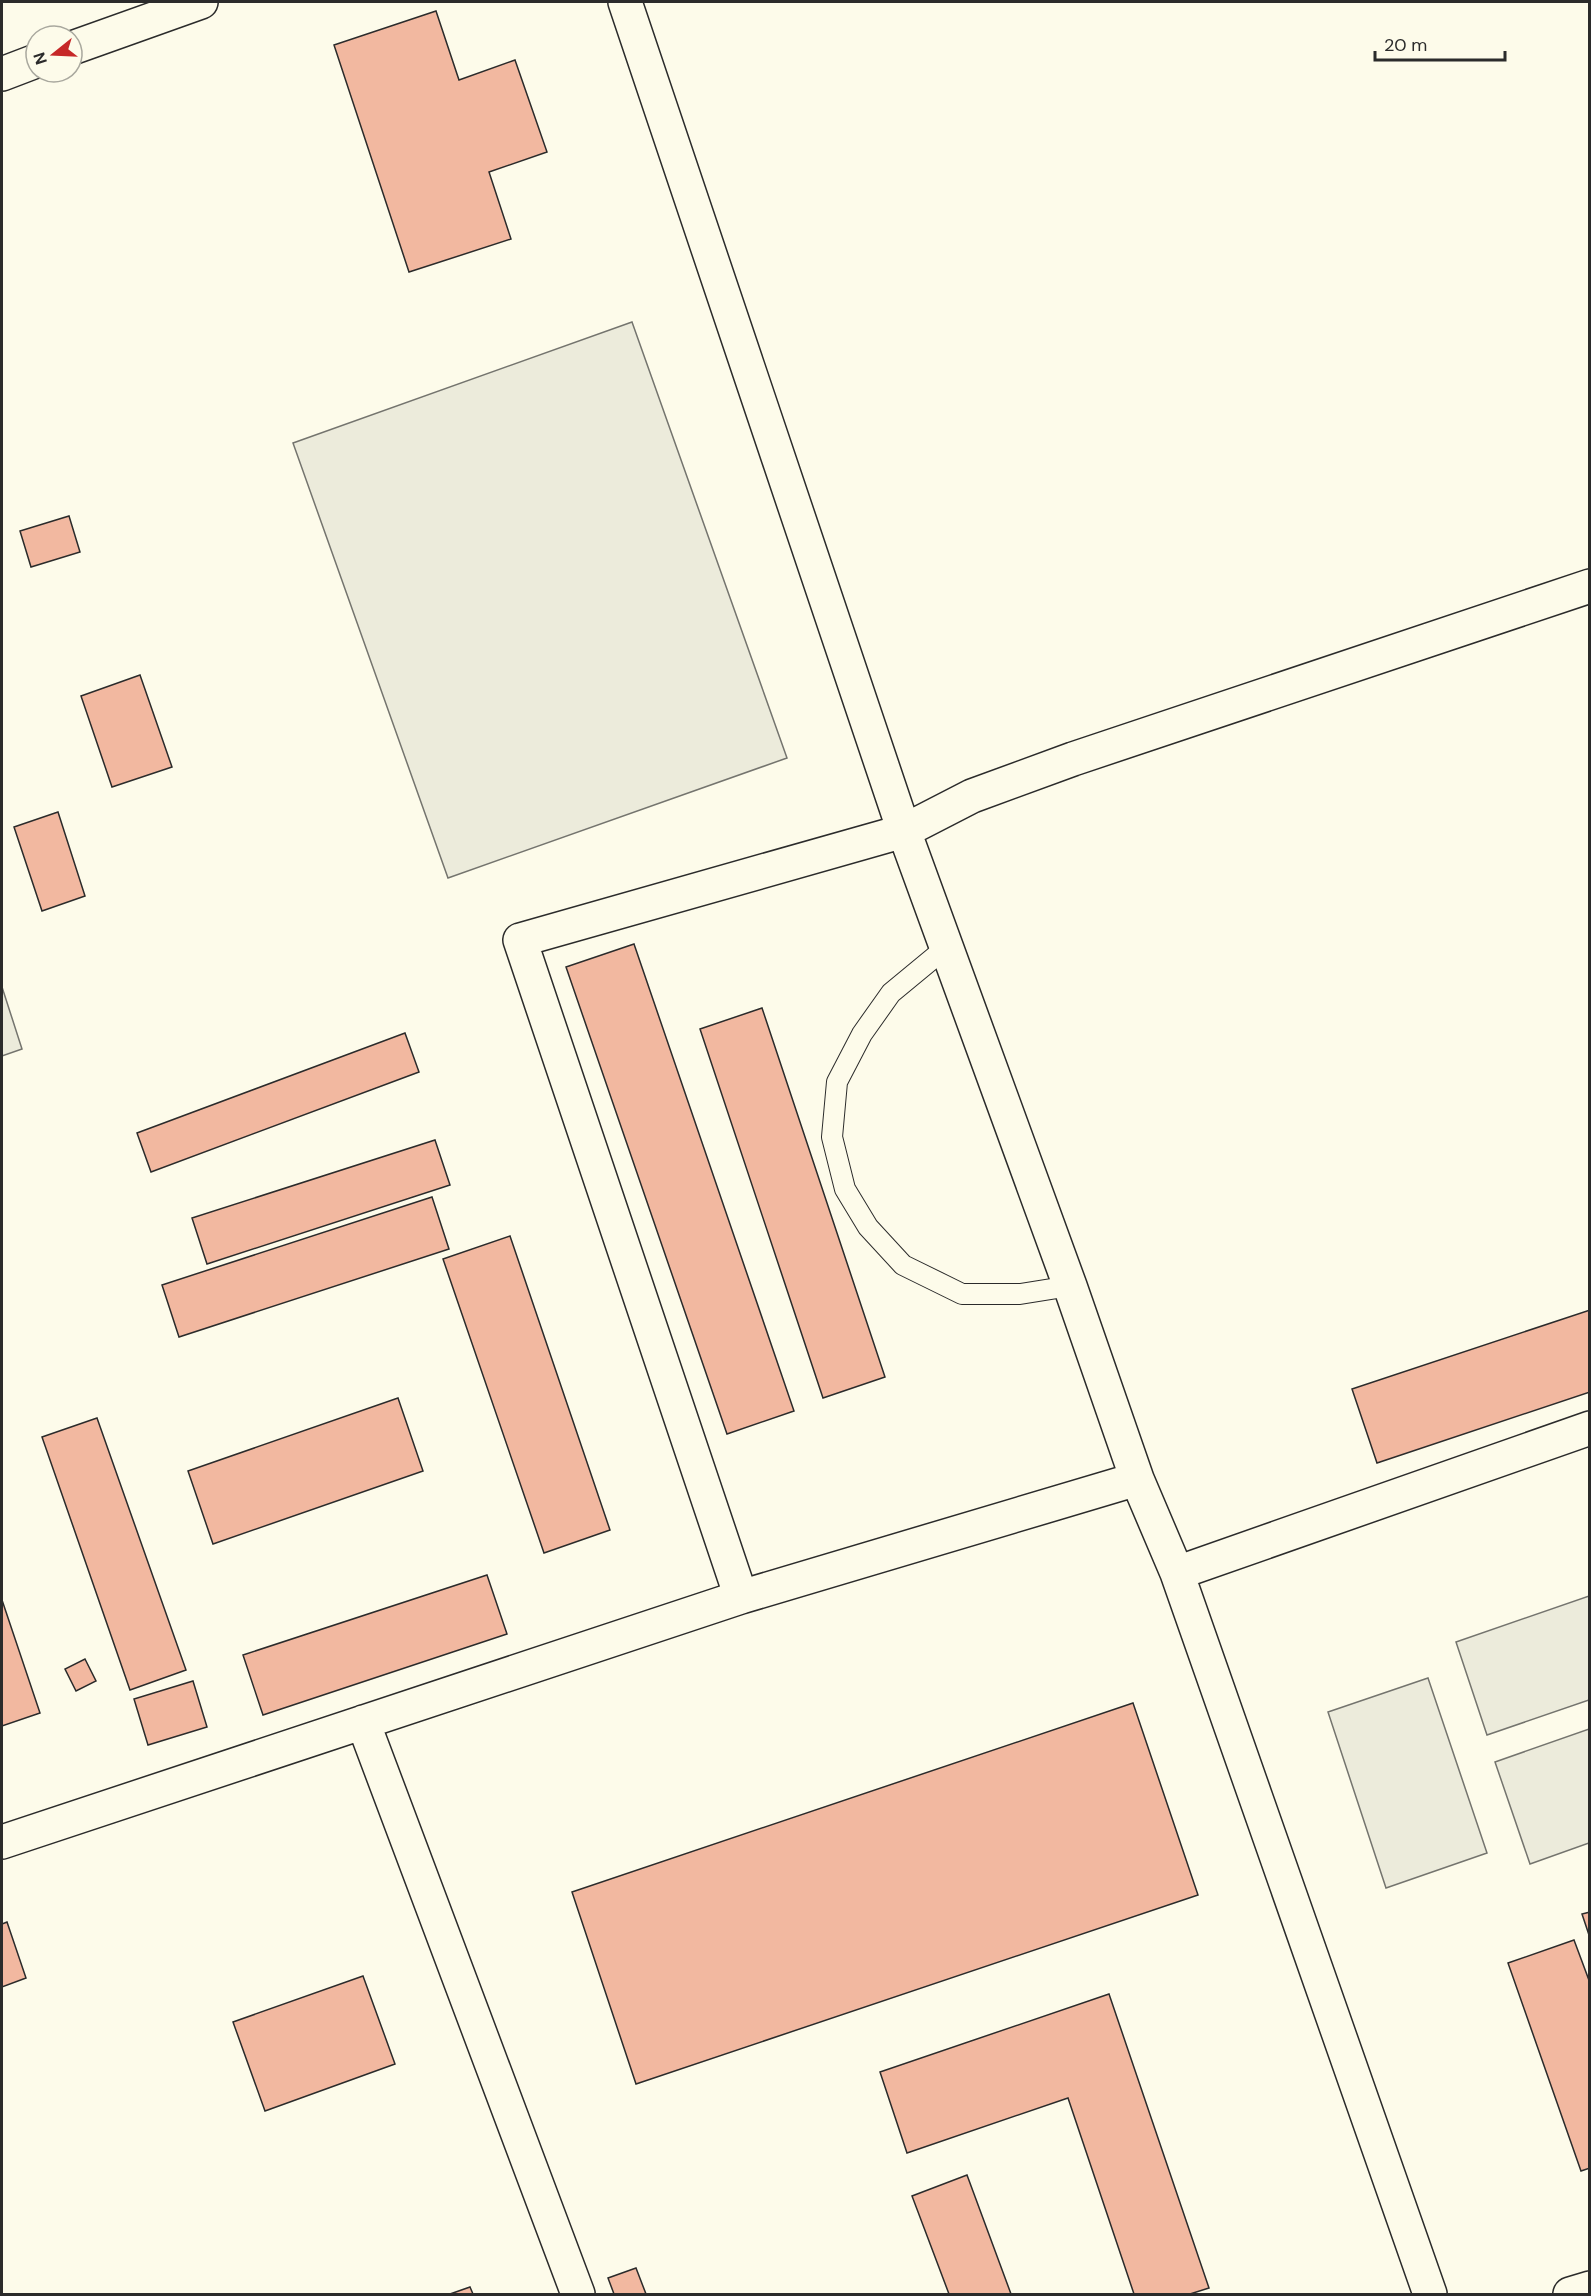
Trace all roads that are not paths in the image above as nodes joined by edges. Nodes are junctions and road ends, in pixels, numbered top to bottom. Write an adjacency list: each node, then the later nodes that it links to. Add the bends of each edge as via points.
1 (201, 2): 3 (street)
2 (625, 2): 7 (street)
3 (84, 44)
4 (24, 66): 5 (street)
5 (2, 74)
6 (1590, 586): 7 (street, via 972,795)
7 (904, 831): 8 (street); 13 (street, via 520,940)
8 (950, 953): 9 (street); 9 (lane, via 937,955 891,993 862,1034 837,1082 832,1137 845,1189 868,1227 903,1265 962,1294 1020,1294)
9 (1070, 1286): 11 (street)
10 (1590, 1428): 12 (street)
11 (1137, 1479): 12 (street); 13 (street)
12 (1177, 1574): 18 (street)
13 (741, 1598): 14 (street)
14 (363, 1722): 15 (street); 17 (street)
15 (2, 1842)
16 (1590, 2288): 19 (street)
17 (578, 2295)
18 (1430, 2295)
19 (1570, 2295)

